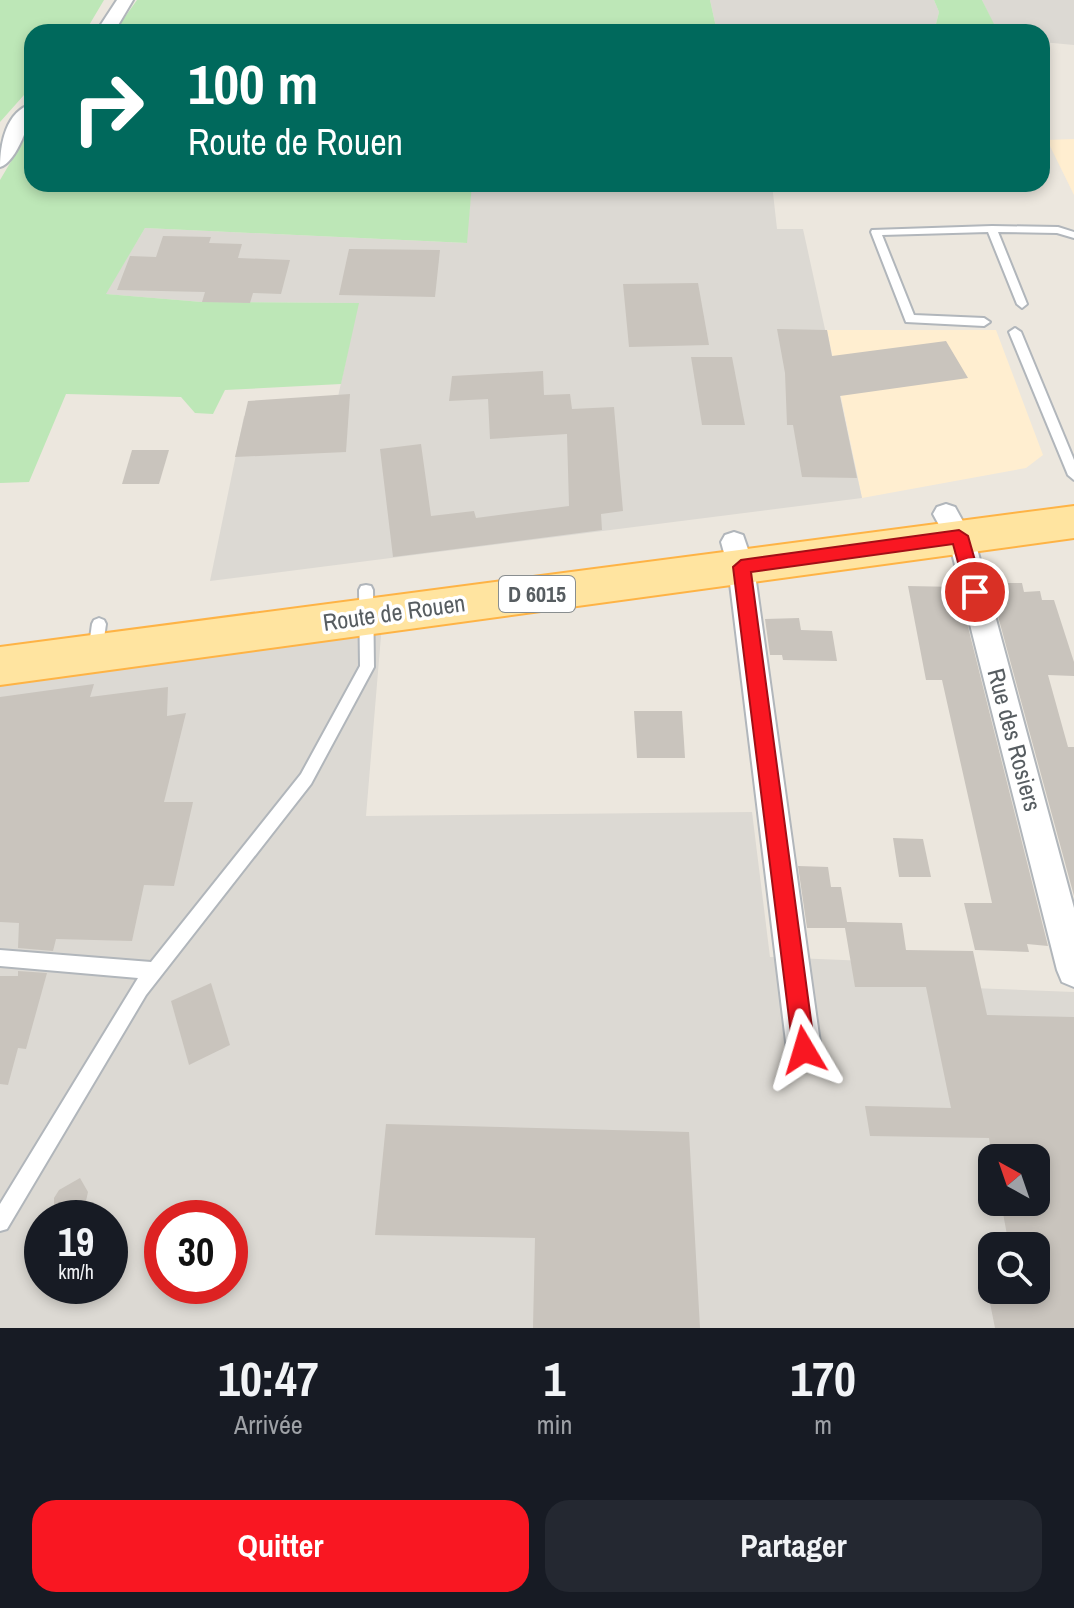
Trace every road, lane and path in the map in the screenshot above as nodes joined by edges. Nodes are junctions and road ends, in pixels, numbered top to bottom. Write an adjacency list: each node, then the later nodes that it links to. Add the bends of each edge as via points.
1 (125, 0): 2 (street)
2 (110, 24)
3 (24, 117): 4 (street)
4 (0, 161)
5 (992, 229): 6 (lane); 7 (lane); 8 (lane, via 876,232 910,319)
6 (1074, 235)
7 (1022, 304)
8 (984, 322)
9 (1015, 332): 10 (lane)
10 (1074, 475)
11 (1074, 497): 13 (main road, Route de Rouen / D 6015)
12 (1074, 522): 13 (main road, Route de Rouen / D 6015)
13 (953, 525): 14 (main road, Route de Rouen / D 6015); 20 (street, Rue des Rosiers)
14 (738, 554): 15 (main road, Route de Rouen / D 6015); 22 (street)
15 (366, 603): 17 (main road, Route de Rouen / D 6015); 21 (lane, via 367,667 306,779)
16 (0, 637): 17 (main road, Route de Rouen / D 6015)
17 (97, 639): 18 (main road, Route de Rouen / D 6015)
18 (0, 666)
19 (0, 958): 21 (lane)
20 (1074, 970)
21 (155, 971): 23 (lane)
22 (804, 1050)
23 (0, 1222)

